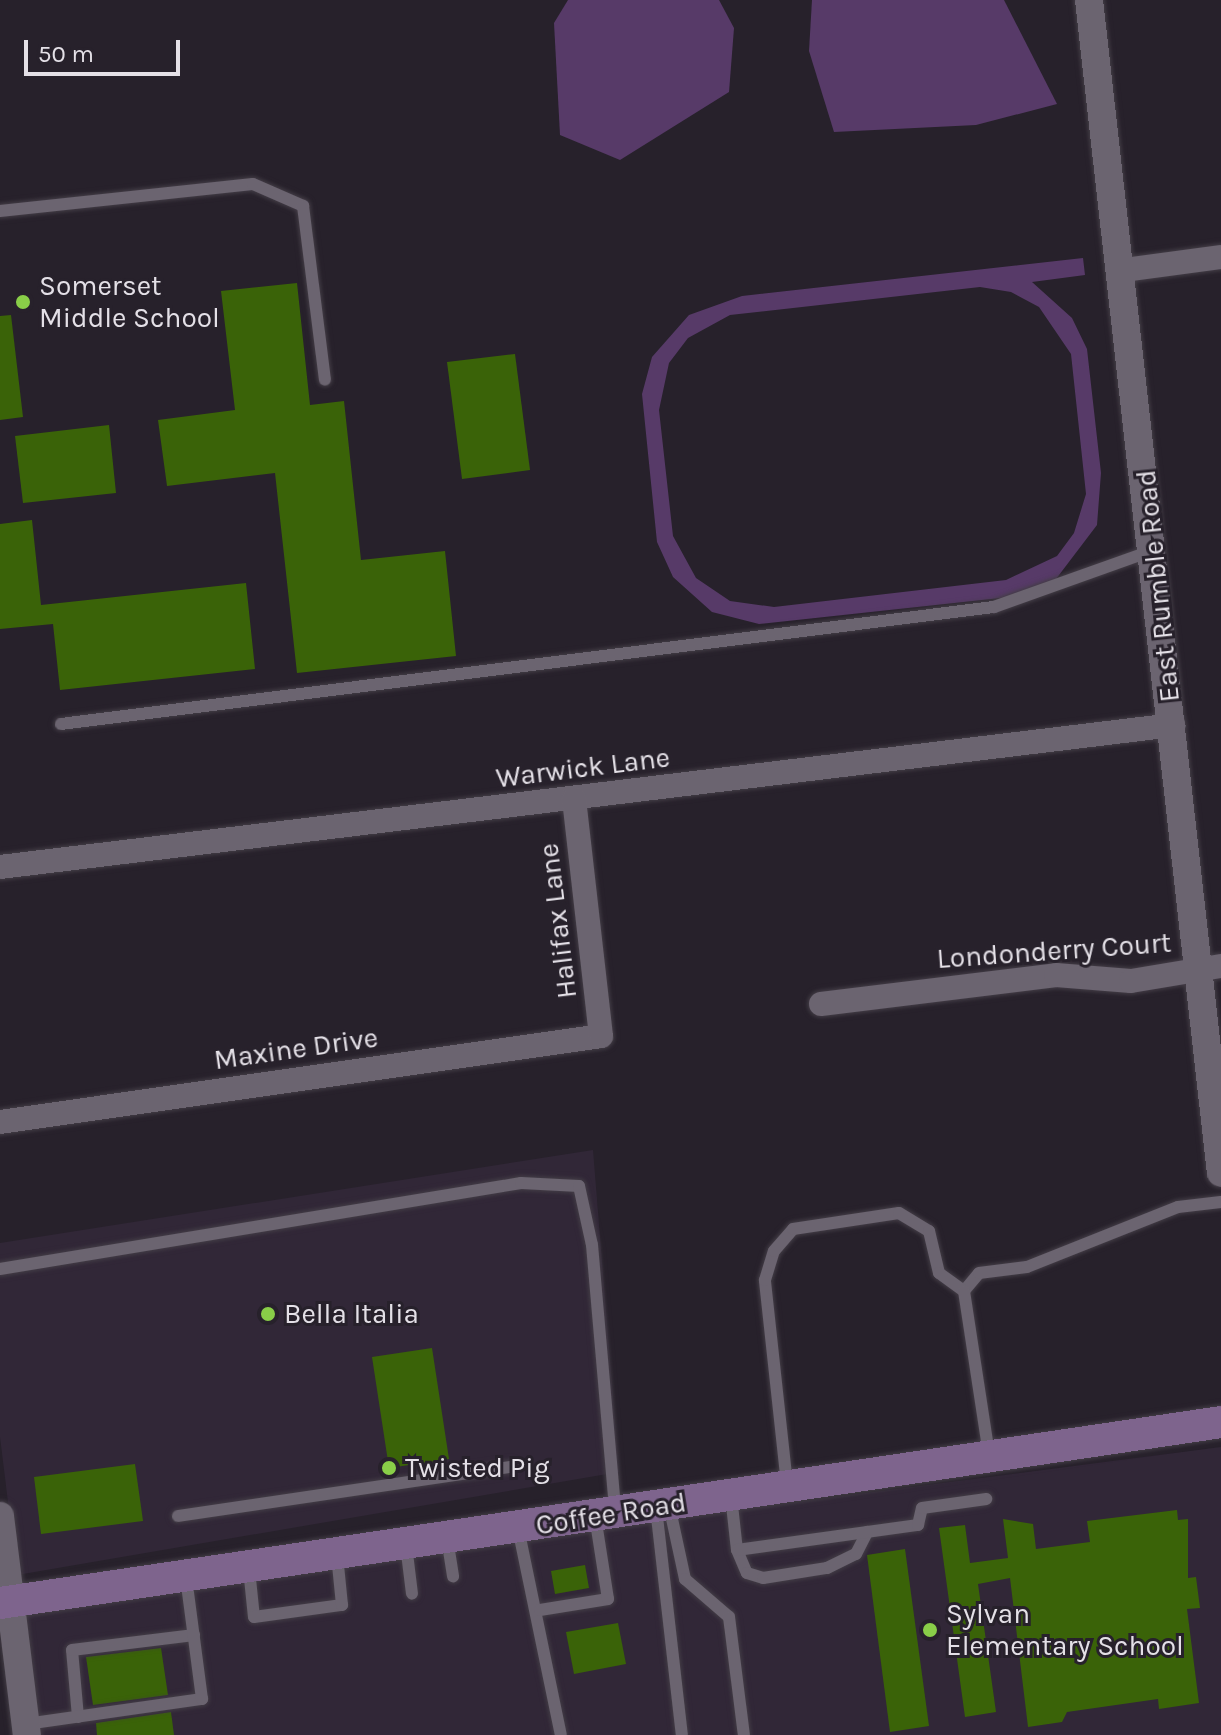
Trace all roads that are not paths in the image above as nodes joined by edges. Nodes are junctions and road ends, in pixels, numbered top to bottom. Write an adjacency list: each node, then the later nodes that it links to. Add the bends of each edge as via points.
1 (1089, 0): 4 (street, East Rumble Road)
2 (0, 211): 5 (lane, via 253,184 303,206)
3 (1221, 257): 4 (street)
4 (1124, 270): 6 (street, East Rumble Road)
5 (325, 380)
6 (1154, 551): 7 (lane, via 1117,557 1045,594 994,607); 8 (street, East Rumble Road)
7 (61, 724)
8 (1173, 725): 9 (street, Warwick Lane); 11 (street, East Rumble Road)
9 (574, 799): 10 (street, Warwick Lane); 13 (street, Halifax Lane)
10 (0, 867)
11 (1209, 968): 12 (street, Londonderry Court, via 1131,981 1056,975); 15 (street, East Rumble Road)
12 (821, 1004)
13 (601, 1036): 14 (street, Maxine Drive)
14 (0, 1122)
15 (1221, 1173)
16 (1221, 1202): 18 (lane, via 1178,1207 1027,1267 979,1273)
17 (0, 1269): 26 (lane, via 521,1183 579,1186 592,1245)
18 (964, 1291): 20 (lane); 22 (lane, via 939,1273 929,1231 899,1213 793,1229 765,1280)
19 (1221, 1422): 20 (main road, Coffee Road)
20 (989, 1457): 22 (main road, Coffee Road)
21 (511, 1467): 28 (lane)
22 (788, 1487): 23 (main road, Coffee Road)
23 (731, 1496): 25 (main road, Coffee Road); 33 (lane)
24 (986, 1499): 30 (lane, via 922,1508 918,1525)
25 (662, 1506): 26 (main road, Coffee Road); 45 (lane); 46 (lane, via 685,1579 729,1617)
26 (605, 1515): 29 (main road, Coffee Road); 40 (lane, via 608,1599)
27 (0, 1516): 39 (street)
28 (178, 1516)
29 (518, 1528): 31 (main road, Coffee Road); 40 (lane)
30 (867, 1532): 33 (lane); 33 (lane, via 856,1554 827,1568 763,1578 747,1573)
31 (447, 1538): 32 (main road, Coffee Road); 37 (lane)
32 (406, 1544): 34 (main road, Coffee Road); 38 (lane)
33 (737, 1550)
34 (337, 1555): 35 (main road, Coffee Road); 35 (lane, via 342,1605 254,1617)
35 (249, 1568): 36 (main road, Coffee Road)
36 (186, 1577): 39 (main road, Coffee Road); 41 (lane)
37 (453, 1577)
38 (412, 1594)
39 (6, 1602): 43 (street)
40 (540, 1610): 44 (lane)
41 (194, 1635): 42 (lane, via 202,1699); 42 (lane, via 72,1650)
42 (78, 1717): 43 (lane)
43 (27, 1730)
44 (561, 1735)
45 (682, 1735)
46 (744, 1735)

